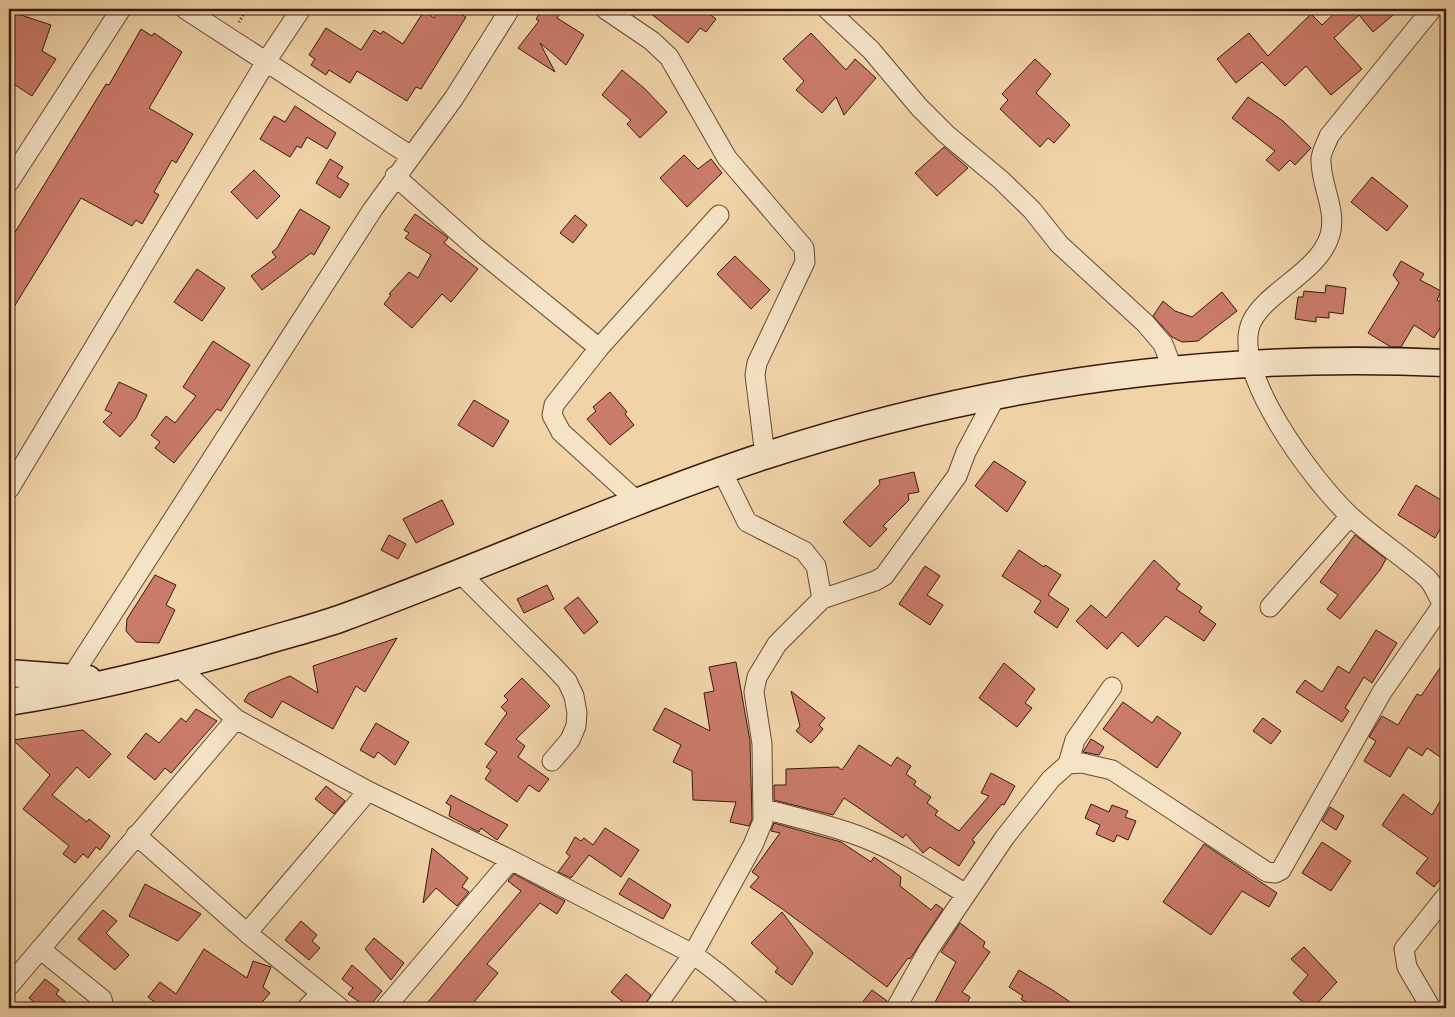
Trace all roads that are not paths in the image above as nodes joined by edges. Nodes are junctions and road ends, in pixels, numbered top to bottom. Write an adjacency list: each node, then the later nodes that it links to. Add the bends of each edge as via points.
1 (121, 9): 11 (street)
2 (185, 9): 8 (street)
3 (301, 9): 8 (street)
4 (510, 9): 9 (street, via 454,98)
5 (605, 9): 18 (street, via 652,41 669,58 727,158 804,248 805,262 757,363 755,374)
6 (827, 9): 16 (street, via 870,50 946,134 1001,180 1032,210 1059,244 1145,323 1163,344)
7 (1429, 10): 14 (street, via 1329,136 1320,159 1332,218 1330,236 1306,268 1252,321 1248,338)
8 (267, 60): 9 (street); 20 (street)
9 (411, 156): 10 (street)
10 (395, 176): 13 (street, via 476,248); 29 (street)
11 (9, 182)
12 (719, 215): 13 (street)
13 (599, 348): 21 (street, via 554,405 552,415 561,432)
14 (1250, 362): 15 (main road); 16 (main road); 22 (street, via 1276,422 1316,479)
15 (1446, 363)
16 (1173, 370): 17 (main road)
17 (997, 394): 18 (main road); 24 (street, via 957,476 884,576)
18 (765, 456): 19 (main road)
19 (722, 470): 21 (main road); 24 (street, via 747,522 804,551 816,566)
20 (9, 489)
21 (638, 502): 23 (main road)
22 (1350, 516): 25 (street, via 1428,579); 26 (street)
23 (460, 573): 27 (main road, via 338,619); 33 (street, via 567,681 578,713 576,726 570,740)
24 (822, 599): 36 (street, via 777,644 757,676 754,692 762,744)
25 (1445, 605): 34 (street, via 1382,692 1286,862 1275,873 1267,872 1112,770 1082,763)
26 (1270, 607)
27 (179, 667): 29 (main road, via 116,682); 32 (street)
28 (9, 673): 29 (main road)
29 (66, 685): 31 (main road)
30 (1112, 686): 34 (street, via 1075,740)
31 (9, 702)
32 (236, 719): 35 (street); 37 (street)
33 (552, 761)
34 (1068, 764): 39 (street, via 1051,779 1005,837)
35 (368, 791): 38 (street); 41 (street)
36 (764, 809): 39 (street, via 866,838); 43 (street, via 763,821 753,845)
37 (136, 835): 41 (street); 42 (street)
38 (511, 860): 43 (street); 49 (street)
39 (966, 894): 52 (street, via 928,949)
40 (1446, 896): 53 (street, via 1404,949 1407,967)
41 (247, 933): 45 (street)
42 (40, 949): 44 (street); 46 (street, via 102,999)
43 (693, 954): 50 (street); 51 (street)
44 (9, 986)
45 (320, 994): 47 (street); 48 (street)
46 (104, 1008)
47 (307, 1008)
48 (340, 1008)
49 (384, 1008)
50 (655, 1008)
51 (758, 1008)
52 (896, 1008)
53 (1431, 1008)

